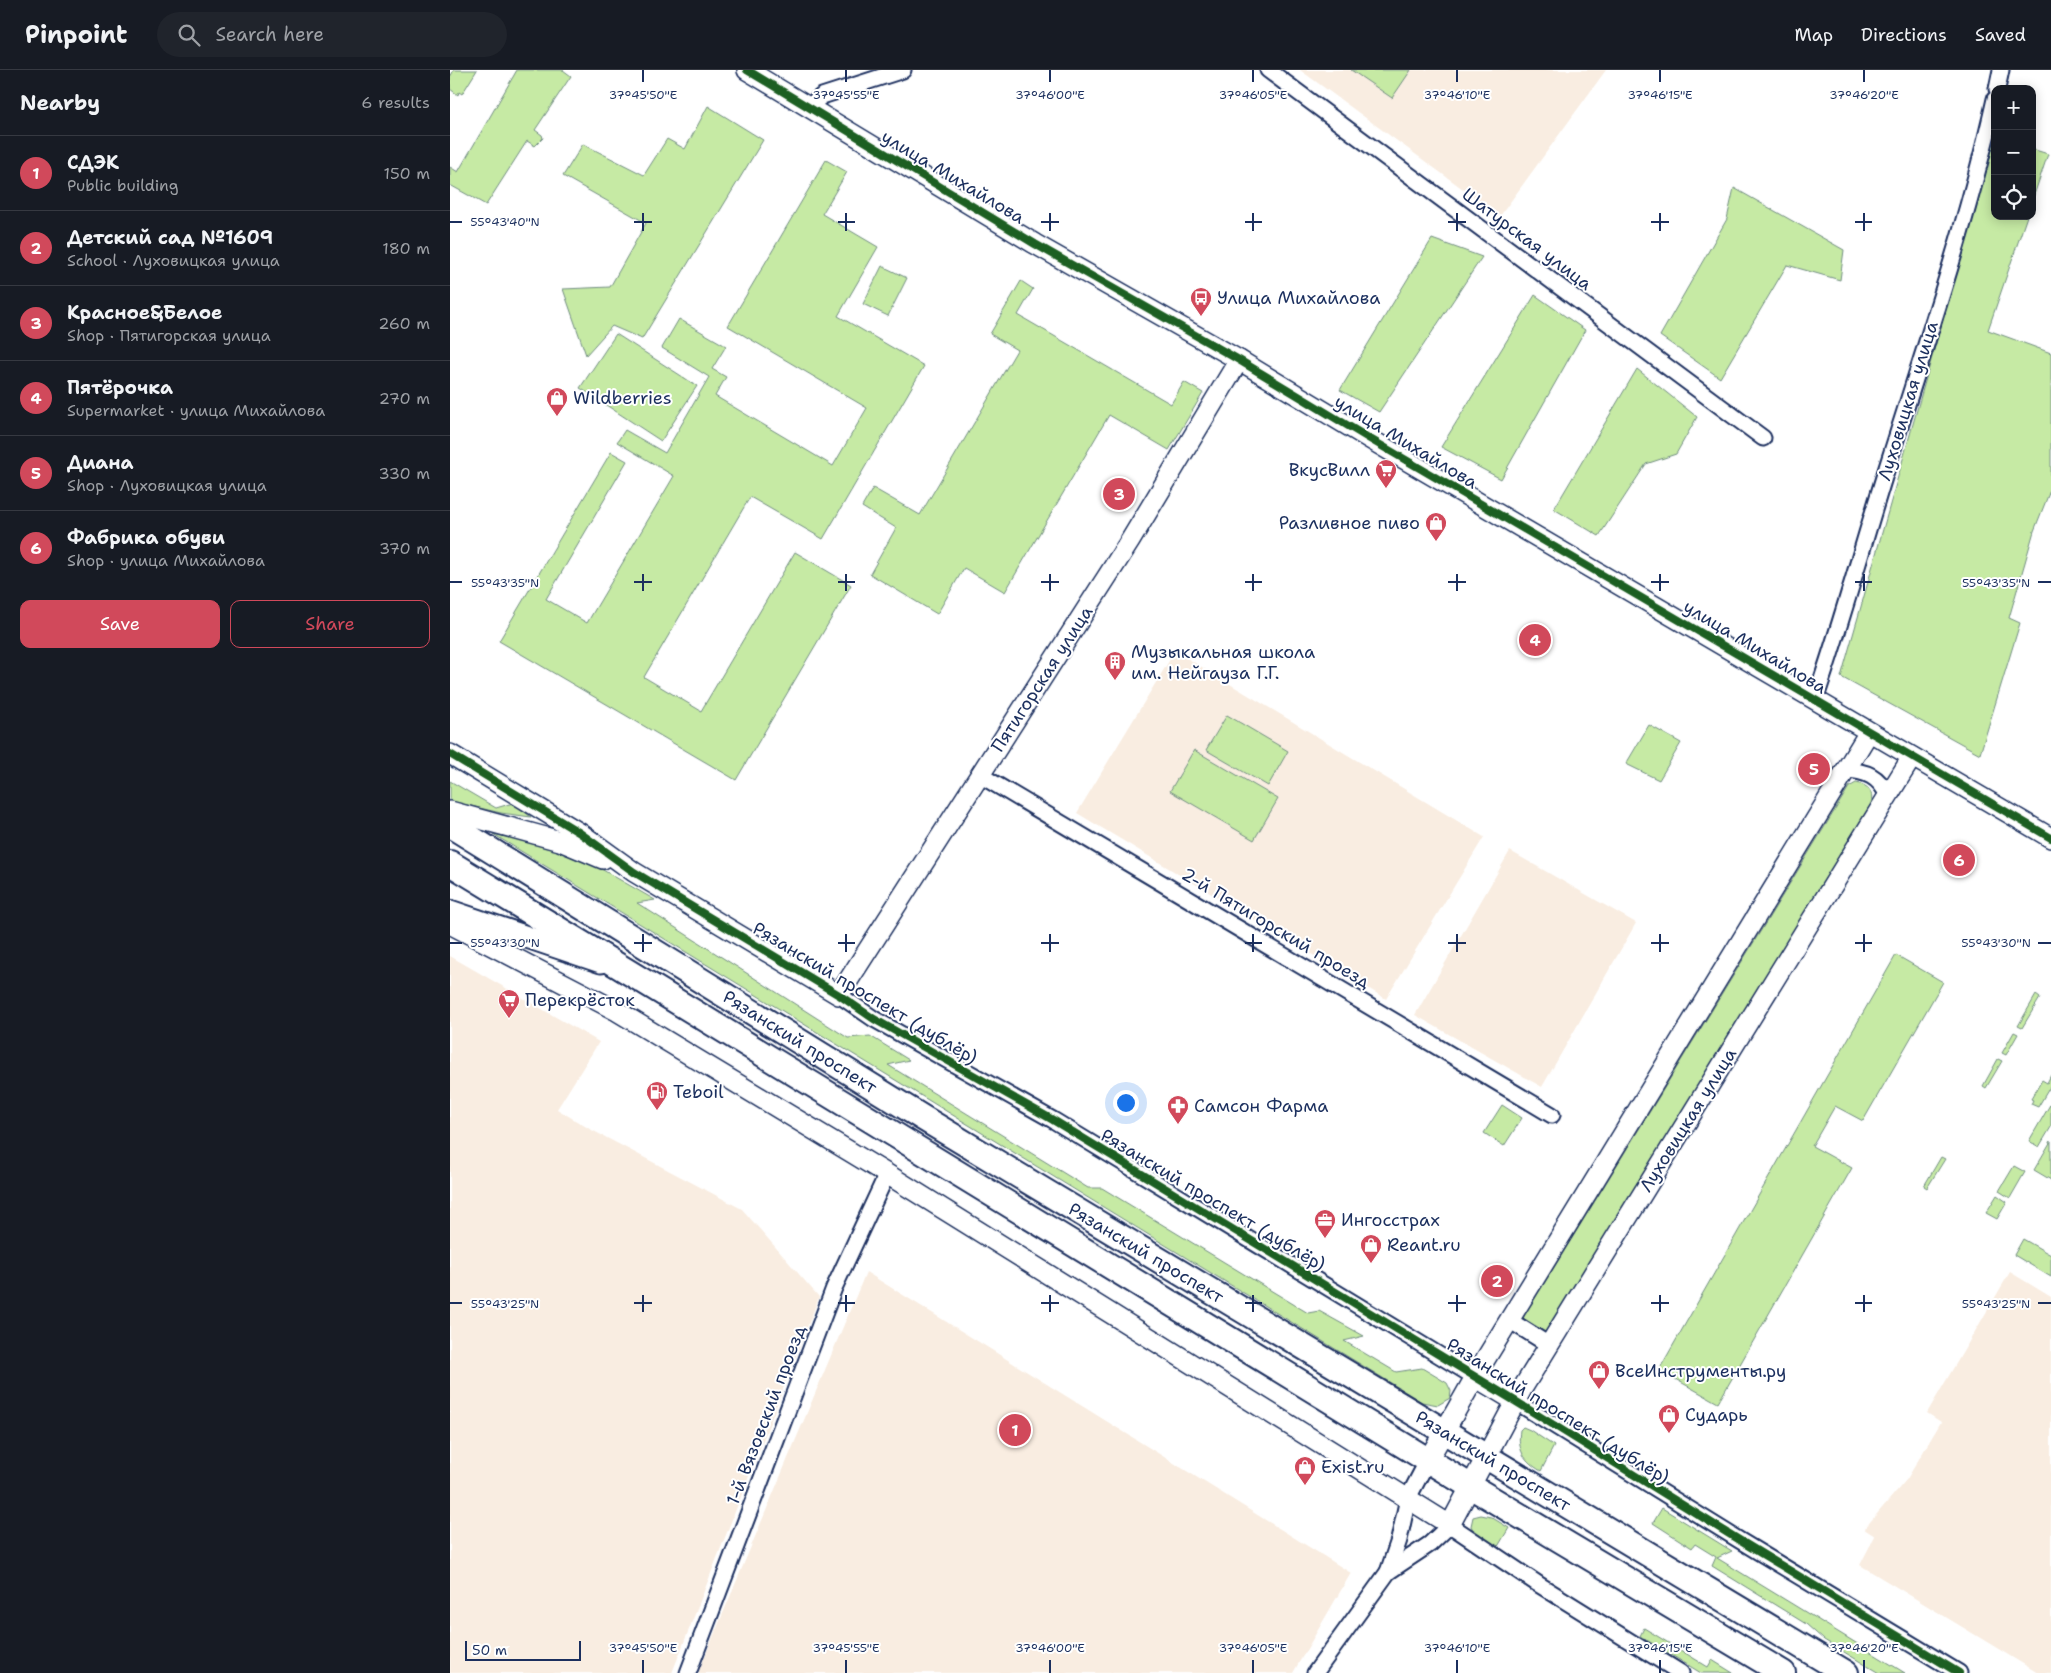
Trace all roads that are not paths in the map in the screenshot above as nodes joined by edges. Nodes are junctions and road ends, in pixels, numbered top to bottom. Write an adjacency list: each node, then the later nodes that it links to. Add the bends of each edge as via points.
1 (747, 70): 6 (street, улица Михайлова)
2 (903, 70): 6 (street, via 822,96)
3 (1268, 70): 9 (street, Шатурская улица)
4 (2001, 70): 5 (street)
5 (1998, 85)
6 (808, 107): 8 (street, улица Михайлова, via 1035,244)
7 (1991, 115): 10 (street, Луховицкая улица, via 1959,238 1840,627)
8 (1239, 360): 10 (street, улица Михайлова); 15 (street, Пятигорская улица, via 1130,541)
9 (1763, 438)
10 (1814, 700): 11 (street, улица Михайлова)
11 (1869, 732): 13 (street, улица Михайлова); 14 (street)
12 (450, 754): 21 (street, Рязанский проспект (дублёр), via 580,833)
13 (1912, 757): 16 (street, Луховицкая улица); 19 (street, улица Михайлова)
14 (1845, 770): 16 (street, via 1860,770 1882,783); 28 (street)
15 (980, 775): 25 (street, Пятигорская улица); 26 (street, 2-й Пятигорский проезд)
16 (1888, 796): 29 (street, Луховицкая улица)
17 (450, 811): 21 (street, via 560,841)
18 (450, 825): 32 (main road, Рязанский проспект, via 923,1118)
19 (2051, 838)
20 (450, 863): 24 (main road, Рязанский проспект)
21 (634, 872): 25 (street, Рязанский проспект (дублёр))
22 (450, 911): 24 (main road)
23 (450, 924): 27 (street, via 617,1011)
24 (625, 970): 34 (main road, Рязанский проспект)
25 (839, 995): 30 (street, Рязанский проспект (дублёр), via 874,1019 1053,1120)
26 (1552, 1115)
27 (886, 1174): 36 (street); 39 (street, 1-й Вязовский проезд, via 834,1288)
28 (1509, 1320): 29 (street); 30 (street)
29 (1549, 1345): 31 (street, Луховицкая улица)
30 (1475, 1377): 31 (street, Рязанский проспект (дублёр)); 32 (street)
31 (1516, 1402): 33 (street, Луховицкая улица); 44 (street, Рязанский проспект (дублёр))
32 (1444, 1433): 33 (main road, Рязанский проспект); 34 (street)
33 (1486, 1457): 35 (street, Луховицкая улица); 43 (main road, Рязанский проспект)
34 (1428, 1460): 35 (main road, Рязанский проспект); 36 (street)
35 (1470, 1486): 37 (street, Луховицкая улица); 42 (main road, Рязанский проспект)
36 (1408, 1498): 37 (street); 38 (street, via 1400,1540)
37 (1450, 1525): 38 (street, via 1430,1544); 41 (street)
38 (1388, 1572): 40 (street)
39 (688, 1673)
40 (1315, 1673)
41 (1681, 1673)
42 (1783, 1673)
43 (1846, 1673)
44 (1959, 1673)

